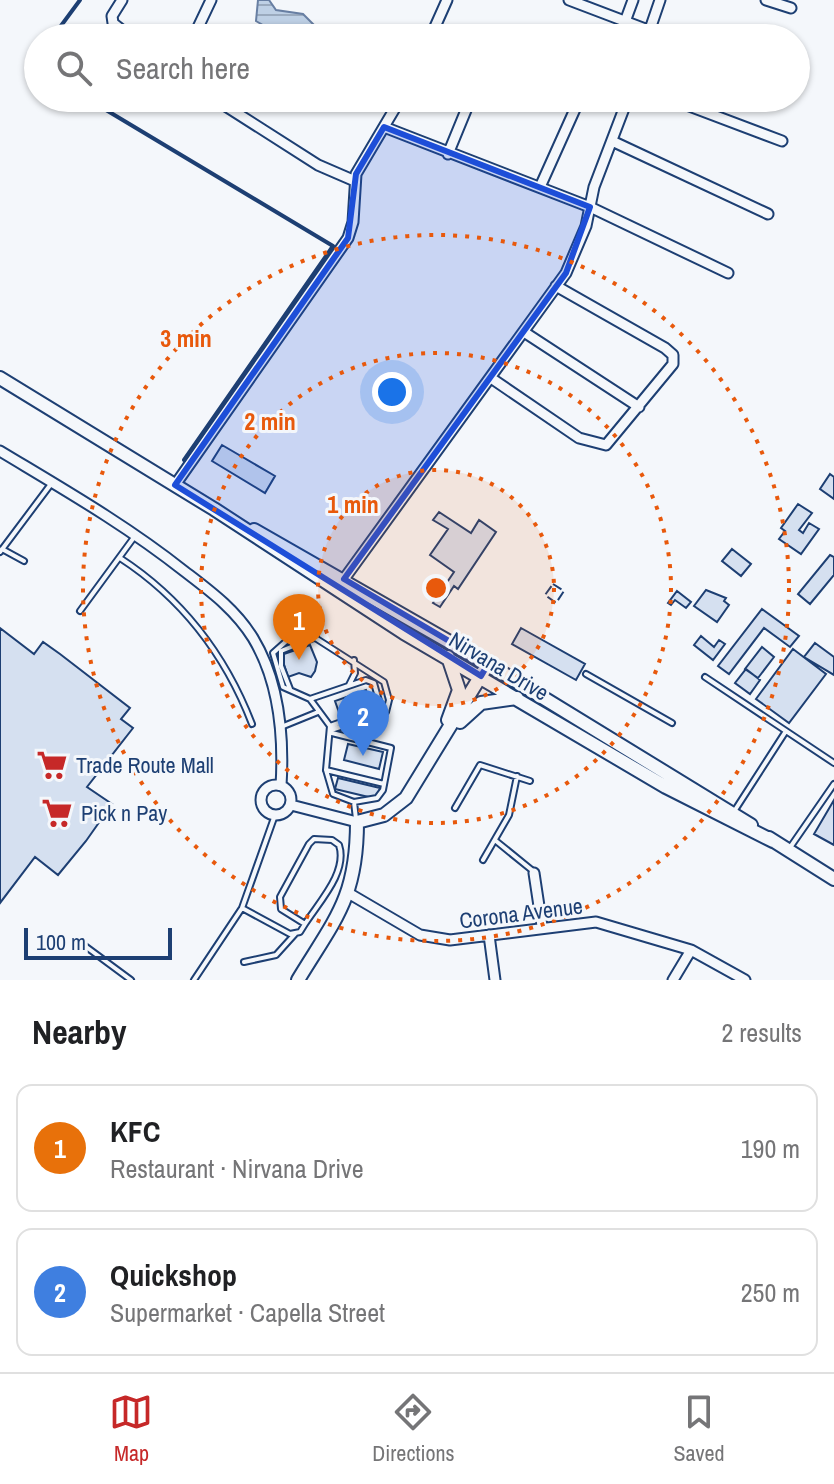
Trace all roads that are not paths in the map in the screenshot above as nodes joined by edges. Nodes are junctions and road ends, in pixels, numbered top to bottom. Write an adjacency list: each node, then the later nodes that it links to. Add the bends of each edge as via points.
1 (122, 0): 10 (street, via 112,16)
2 (211, 0): 11 (street)
3 (447, 0): 12 (street)
4 (569, 0): 9 (street)
5 (633, 0): 9 (street)
6 (660, 0): 13 (street)
7 (766, 0): 8 (street)
8 (791, 8)
9 (624, 23)
10 (114, 24)
11 (200, 24)
12 (436, 24)
13 (652, 24)
14 (235, 112): 24 (street, via 318,165)
15 (393, 112): 20 (street)
16 (465, 112): 23 (street)
17 (574, 112): 25 (street)
18 (623, 112): 21 (street)
19 (705, 112): 22 (street)
20 (384, 127): 23 (street); 24 (street)
21 (612, 141): 26 (street); 27 (street)
22 (782, 141)
23 (448, 154): 25 (street)
24 (355, 181): 36 (street, via 348,238)
25 (540, 187): 26 (street)
26 (590, 207): 28 (street); 29 (street)
27 (768, 214)
28 (728, 273)
29 (556, 286): 30 (street); 33 (street, via 673,355 673,364)
30 (524, 332): 31 (street); 33 (street)
31 (491, 378): 33 (street, via 594,444 606,445); 42 (street)
32 (3, 379): 36 (main road, Nirvana Drive)
33 (639, 407)
34 (0, 451): 35 (street)
35 (52, 483): 38 (street); 39 (lane)
36 (175, 485): 37 (main road, Nirvana Drive)
37 (214, 509): 42 (main road, Nirvana Drive); 47 (main road, Nirvana Drive, via 309,574)
38 (137, 533): 40 (lane); 60 (street, via 231,607 254,640)
39 (1, 550): 41 (lane)
40 (120, 558): 43 (lane); 59 (lane, via 196,624 228,669)
41 (24, 561)
42 (344, 579): 49 (main road, Nirvana Drive)
43 (80, 611)
44 (281, 616): 45 (lane)
45 (301, 628): 46 (lane); 54 (lane, via 273,653 283,687)
46 (316, 637): 48 (lane); 54 (lane, via 281,651)
47 (448, 657): 51 (main road, Nirvana Drive); 63 (main road, via 459,690)
48 (354, 660): 53 (lane); 61 (lane, via 384,682 389,706 382,714)
49 (488, 664): 51 (main road); 74 (main road, Nirvana Drive)
50 (586, 674): 58 (lane)
51 (481, 676): 55 (main road, Nirvana Drive); 63 (main road)
52 (705, 677): 62 (lane)
53 (348, 686): 56 (lane); 61 (lane, via 374,683 382,707)
54 (291, 691): 56 (lane)
55 (517, 698): 63 (main road, via 476,706); 78 (main road, Nirvana Drive, via 666,787)
56 (310, 699): 57 (lane)
57 (318, 712): 60 (lane); 61 (lane)
58 (672, 723)
59 (252, 724)
60 (281, 727): 70 (street)
61 (331, 730): 65 (lane); 68 (lane, via 390,747)
62 (786, 731): 64 (lane); 74 (lane)
63 (438, 749): 76 (main road, via 400,804)
64 (834, 763)
65 (326, 770): 68 (lane); 71 (lane, via 333,794)
66 (517, 776): 67 (lane); 73 (lane, via 480,765); 77 (lane, via 513,804)
67 (530, 781)
68 (384, 784): 71 (lane, via 377,798)
69 (834, 784): 79 (lane)
70 (281, 786): 72 (street, via 289,791); 75 (street, via 271,786 261,797 263,807)
71 (354, 802): 76 (lane)
72 (291, 805): 75 (street); 76 (street)
73 (455, 808)
74 (734, 812): 78 (main road, Nirvana Drive)
75 (275, 815): 84 (lane)
76 (357, 822): 83 (main road)
77 (495, 840): 80 (lane); 81 (lane)
78 (773, 841): 79 (main road, Nirvana Drive)
79 (788, 851): 82 (main road, Nirvana Drive)
80 (483, 860)
81 (534, 873): 86 (street)
82 (834, 879)
83 (350, 894): 88 (street, Corona Avenue, via 429,938); 94 (main road)
84 (242, 908): 87 (lane); 93 (lane)
85 (305, 924): 85 (lane, via 342,862 339,845 323,837 309,844 280,897 281,909); 87 (lane)
86 (542, 926): 88 (street, Corona Avenue); 90 (street, Corona Avenue, via 596,922)
87 (295, 934): 91 (lane, via 276,955)
88 (489, 935): 95 (street)
89 (85, 946): 92 (lane)
90 (691, 950): 96 (street); 97 (street, Corona Avenue)
91 (244, 962)
92 (131, 980)
93 (194, 980)
94 (298, 980)
95 (495, 980)
96 (673, 980)
97 (745, 980)

